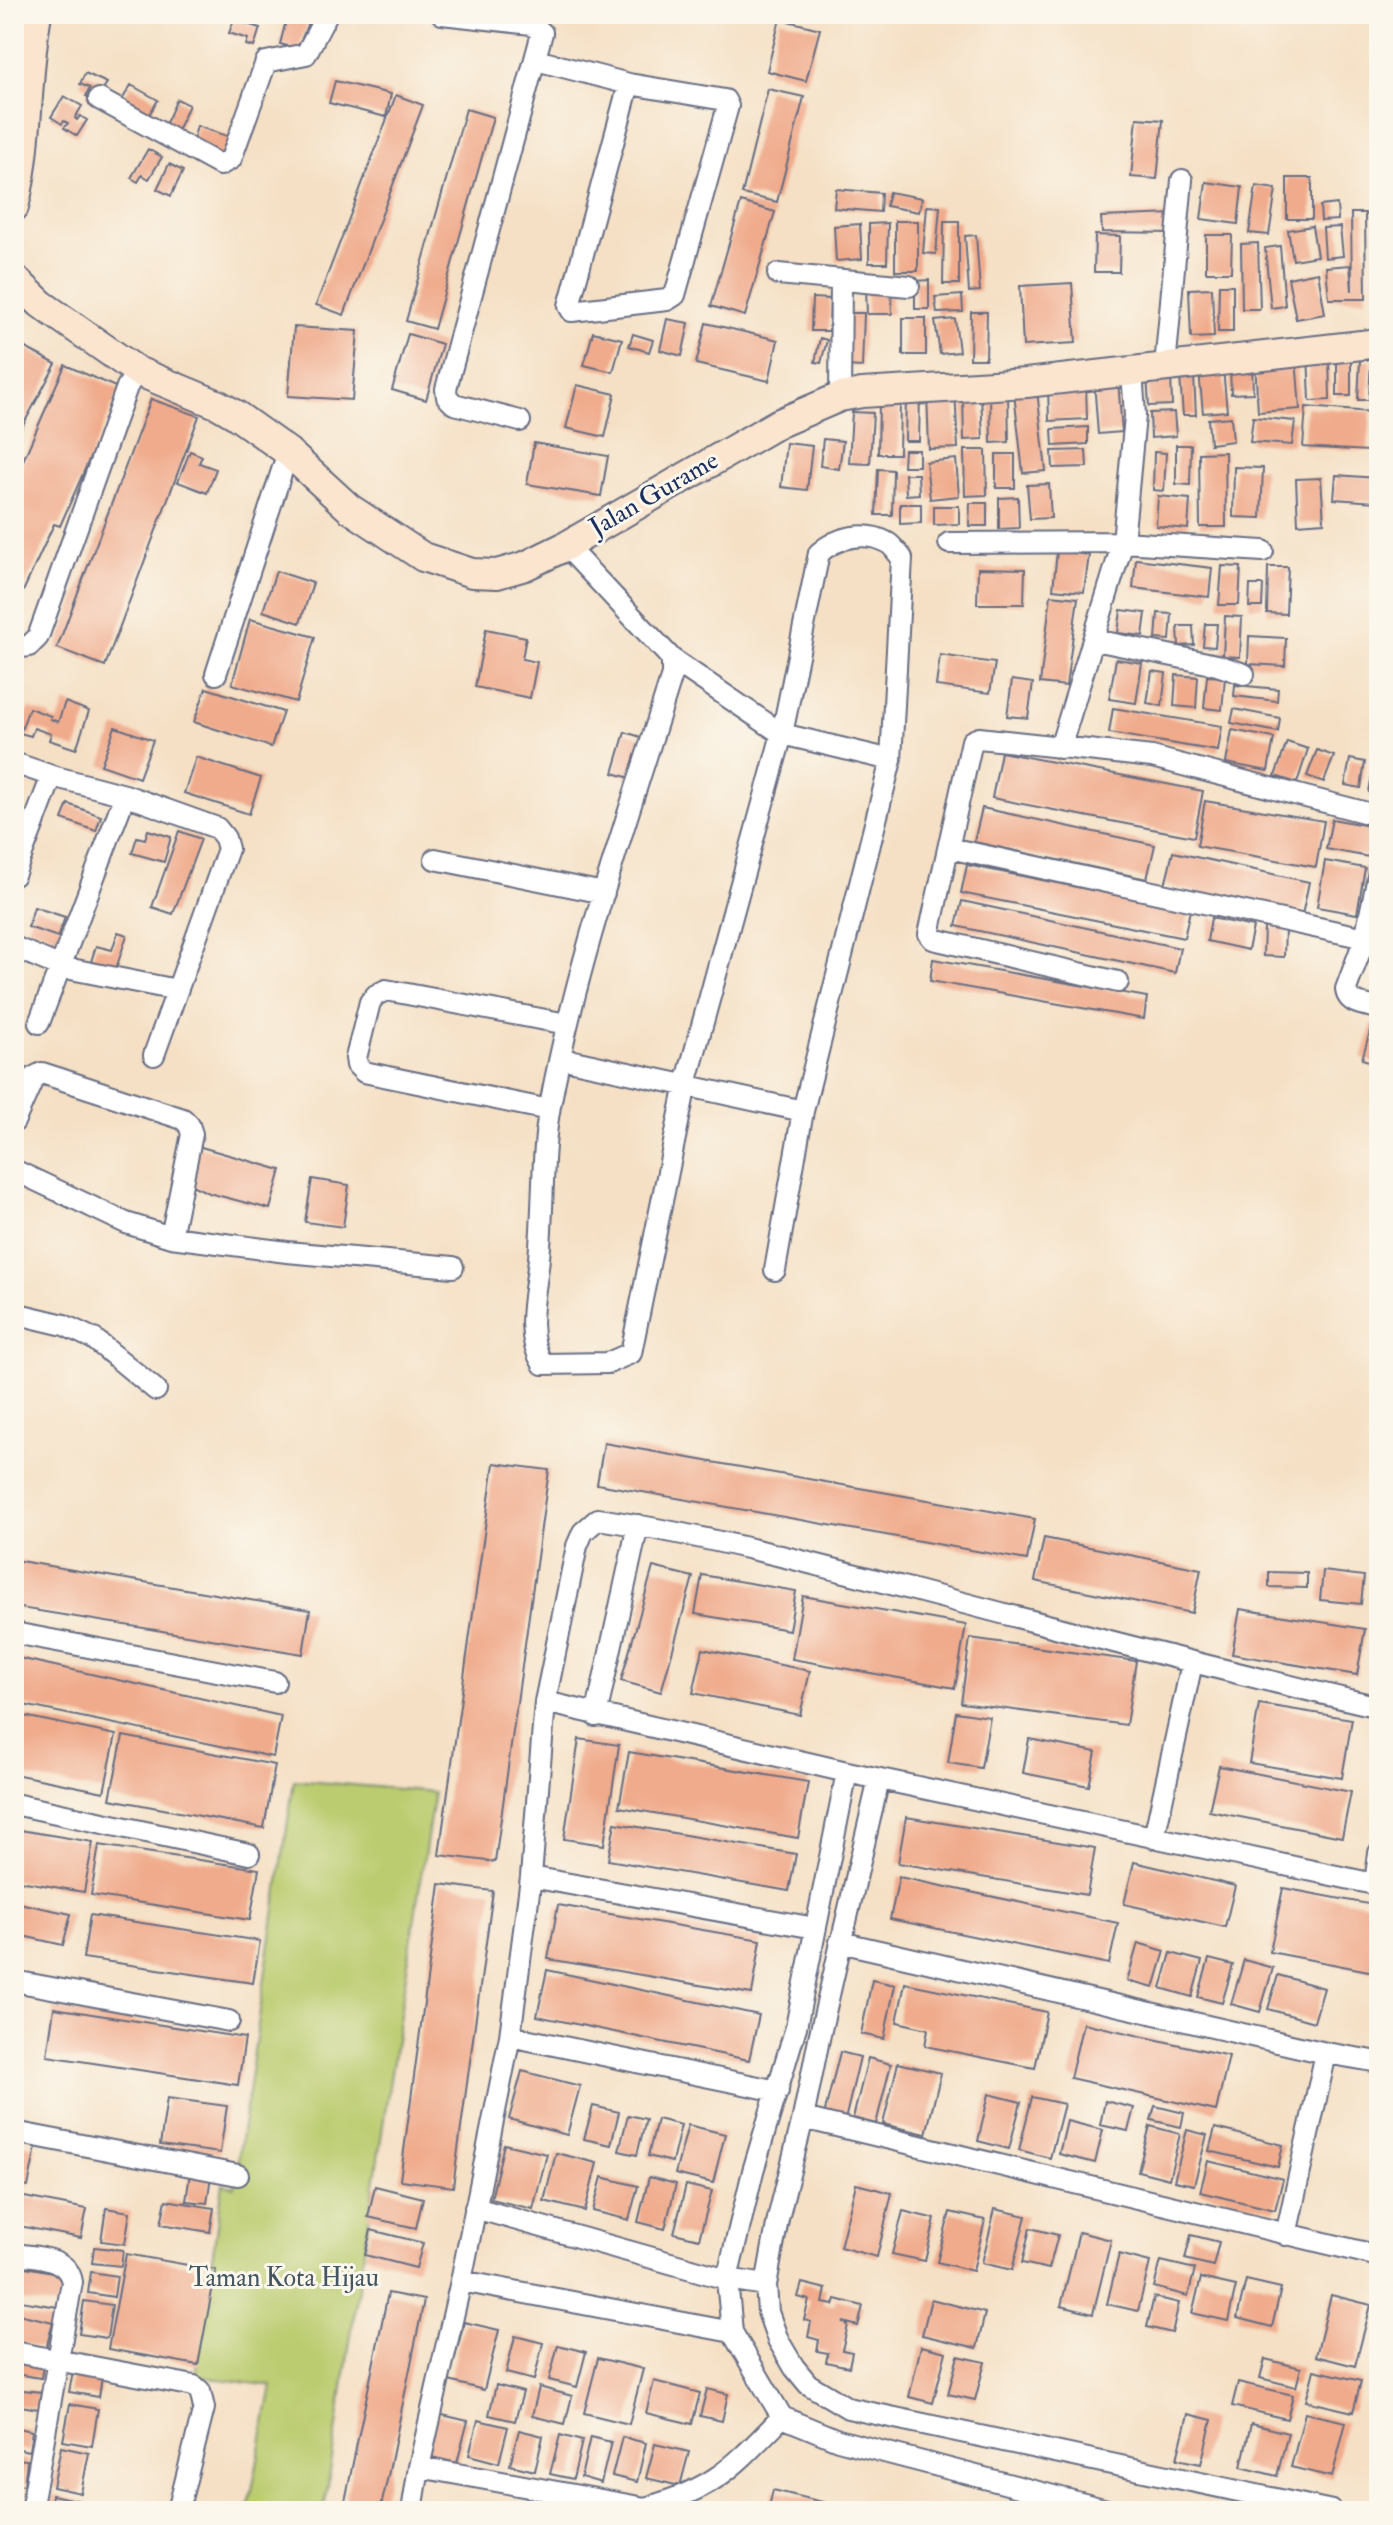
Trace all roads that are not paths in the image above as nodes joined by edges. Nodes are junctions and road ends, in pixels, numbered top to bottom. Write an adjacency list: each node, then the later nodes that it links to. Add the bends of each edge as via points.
1 (37, 14): 8 (street)
2 (327, 14): 6 (street, via 306,54 266,62 227,163 220,165)
3 (442, 14): 4 (street, via 532,24 542,33)
4 (536, 60): 5 (street); 18 (street, via 446,389 454,404)
5 (629, 84): 5 (street, via 725,100 728,109 675,295 572,311 569,306)
6 (99, 99)
7 (1182, 180): 14 (street)
8 (14, 207)
9 (778, 274): 11 (street)
10 (14, 278): 16 (street, Jalan Gurame, via 41,304)
11 (841, 280): 12 (street); 17 (street)
12 (909, 286)
13 (1379, 343): 14 (street, Jalan Gurame)
14 (1165, 367): 15 (street, Jalan Gurame)
15 (1132, 370): 17 (street, Jalan Gurame); 20 (street, via 1135,416)
16 (137, 371): 19 (street, Jalan Gurame, via 219,405); 25 (street, via 38,637 29,646)
17 (840, 397): 22 (street, Jalan Gurame, via 777,424)
18 (520, 421)
19 (288, 452): 22 (street, Jalan Gurame, via 349,508 444,565 497,574); 27 (street)
20 (1123, 542): 21 (street); 23 (street); 24 (street)
21 (949, 543)
22 (566, 546): 26 (street)
23 (1263, 551)
24 (1095, 640): 28 (street); 30 (street)
25 (14, 648)
26 (672, 659): 29 (street); 40 (street, via 672,675)
27 (216, 674)
28 (1244, 674)
29 (782, 734): 31 (street); 31 (street, via 819,553 832,541 859,535 888,543 902,558); 51 (street)
30 (1060, 748): 35 (street, via 1152,757); 36 (street, via 972,741)
31 (891, 760): 53 (street)
32 (14, 763): 33 (street)
33 (52, 776): 34 (street); 39 (street)
34 (125, 795): 43 (street); 45 (street, via 217,828 228,849)
35 (1379, 816)
36 (949, 848): 41 (street); 44 (street, via 928,930 933,939)
37 (435, 859): 40 (street)
38 (1379, 872): 41 (street)
39 (14, 875)
40 (604, 893): 48 (street)
41 (1365, 938): 46 (street, via 1346,996)
42 (14, 947): 43 (street)
43 (61, 967): 45 (street); 47 (street)
44 (1118, 982)
45 (177, 990): 49 (street)
46 (1379, 1008)
47 (39, 1023)
48 (567, 1024): 50 (street); 52 (street, via 386,990 370,1002 356,1058 364,1072)
49 (154, 1055)
50 (560, 1058): 51 (street); 52 (street)
51 (686, 1084): 52 (street, via 631,1353 608,1363 543,1364 534,1350 531,1332); 53 (street)
52 (549, 1110)
53 (803, 1111): 58 (street)
54 (14, 1122): 56 (street, via 34,1077 42,1073 183,1119 192,1134)
55 (14, 1170): 56 (street, via 126,1223)
56 (171, 1237): 57 (street)
57 (453, 1267)
58 (775, 1270)
59 (14, 1313): 60 (street, via 64,1325 94,1339)
60 (156, 1390)
61 (638, 1525): 63 (street); 65 (street, via 598,1519 583,1532); 67 (street)
62 (14, 1633): 64 (street)
63 (1192, 1663): 66 (street); 71 (street)
64 (275, 1682)
65 (545, 1702): 67 (street); 74 (street)
66 (1379, 1707)
67 (596, 1716): 68 (street)
68 (847, 1772): 69 (street); 76 (street)
69 (879, 1779): 71 (street); 77 (street)
70 (14, 1804): 73 (street)
71 (1154, 1838): 75 (street)
72 (1379, 1853): 75 (street)
73 (249, 1854)
74 (531, 1877): 76 (street); 82 (street)
75 (1377, 1885)
76 (815, 1928): 80 (street)
77 (840, 1942): 81 (street); 83 (street)
78 (14, 1981): 79 (street)
79 (229, 2021)
80 (796, 2027): 81 (street); 85 (street)
81 (820, 2034): 86 (street)
82 (510, 2036): 85 (street); 89 (street)
83 (1326, 2053): 84 (street); 90 (street)
84 (1379, 2062)
85 (778, 2091): 93 (street)
86 (803, 2118): 90 (street); 95 (street)
87 (14, 2132): 88 (street)
88 (238, 2175)
89 (475, 2208): 93 (street); 94 (street)
90 (1286, 2235): 92 (street)
91 (14, 2254): 98 (street, via 52,2260 71,2274)
92 (1379, 2256)
93 (727, 2279): 95 (street); 96 (street)
94 (461, 2281): 96 (street); 102 (street)
95 (766, 2285): 99 (street, via 768,2312 794,2367 808,2384)
96 (732, 2332): 100 (street)
97 (14, 2352): 98 (street)
98 (60, 2361): 105 (street); 106 (street, via 200,2391 204,2408)
99 (848, 2408): 101 (street); 103 (street)
100 (782, 2417): 101 (street); 104 (street, via 708,2485)
101 (838, 2440): 108 (street)
102 (419, 2467): 104 (street); 107 (street)
103 (1282, 2506): 109 (street)
104 (645, 2510)
105 (31, 2511)
106 (178, 2511)
107 (412, 2511)
108 (1111, 2511)
109 (1332, 2511)

